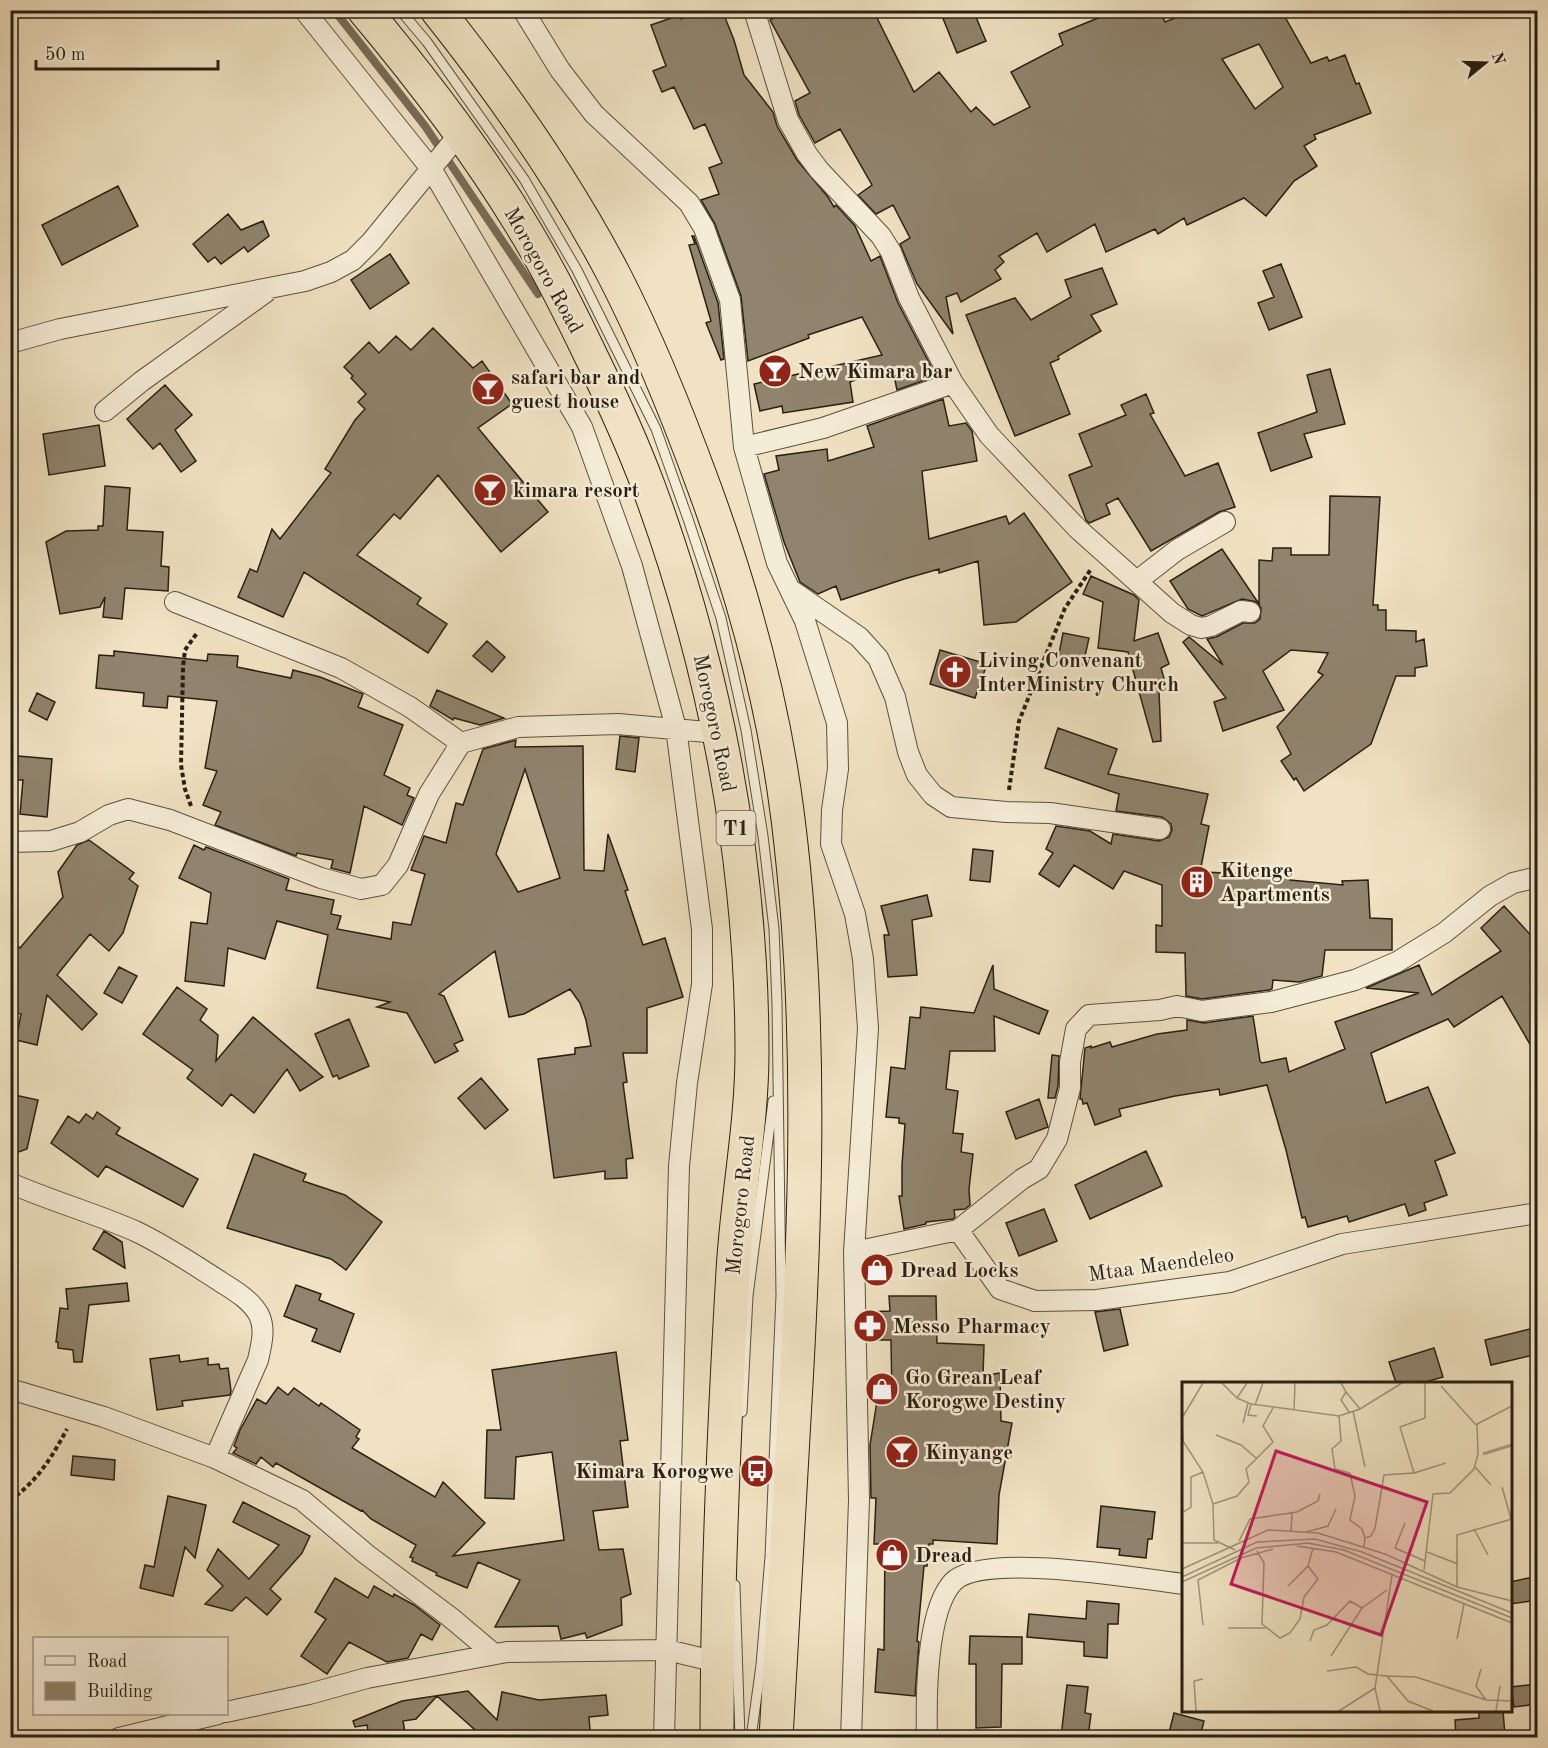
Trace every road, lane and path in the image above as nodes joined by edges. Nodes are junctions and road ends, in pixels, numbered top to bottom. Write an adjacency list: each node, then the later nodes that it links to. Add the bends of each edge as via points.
1 (304, 10): 8 (street)
2 (364, 10): 7 (highway, Morogoro Road / T1, via 402,56)
3 (400, 10): 7 (lane, Morogoro Road, via 428,42)
4 (437, 10): 51 (highway, T1, via 526,130 572,201 656,362 721,531 770,711 788,815 798,915 806,1131 804,1253)
5 (523, 10): 13 (street, via 560,70 594,114 689,203 704,228 730,300)
6 (754, 10): 11 (street, via 788,120 819,170 881,236)
7 (470, 123): 8 (street); 22 (highway, Morogoro Road / T1, via 571,315 648,485 703,662); 29 (lane, Morogoro Road, via 524,180 577,270 656,429 721,618 746,730 774,929)
8 (432, 170): 9 (street, via 353,260 305,281); 21 (street, via 582,427 633,566)
9 (273, 287): 10 (street, via 60,329); 12 (street)
10 (10, 343)
11 (953, 383): 13 (street, via 823,428); 15 (street, via 989,435)
12 (105, 411)
13 (744, 447): 17 (street, via 777,563)
14 (1225, 522): 16 (street, via 1177,550)
15 (1102, 551): 16 (street); 24 (path, via 1065,608 1019,721)
16 (1137, 581): 19 (street, via 1172,613 1201,628 1241,611)
17 (791, 590): 24 (street, via 859,637 878,658 895,697 917,776 933,795 951,807); 33 (street, via 813,641 837,723 838,769 831,844 855,914 863,959 868,1028)
18 (175, 602): 20 (street)
19 (1250, 612)
20 (216, 617): 23 (street, via 341,669 410,707); 26 (path, via 193,635 183,667 181,765 184,789)
21 (676, 728): 22 (street); 23 (street, via 618,724 518,727); 41 (street, via 702,929 702,984 679,1166)
22 (718, 733): 43 (highway, Morogoro Road / T1, via 738,840 751,989 752,1058 733,1269)
23 (461, 742): 26 (street, via 429,794 398,865 382,885 361,889 321,878)
24 (1006, 812): 25 (street, via 1050,813)
25 (1160, 829)
26 (201, 832): 27 (street, via 128,809 51,841)
27 (10, 842)
28 (1538, 877): 32 (street, via 1498,892 1397,962 1355,980 1271,1002 1202,1011 1177,1006 1089,1015 1076,1029 1070,1088 1057,1139 1039,1169)
29 (777, 1069): 36 (lane, Morogoro Road, via 748,1296); 50 (lane, Morogoro Road, via 780,1319 770,1557)
30 (10, 1183): 37 (street, via 159,1243 237,1293 255,1310 262,1327 258,1360)
31 (1538, 1212): 32 (street, Mtaa Maendeleo, via 1342,1244 1230,1282 1097,1300 1035,1301 1000,1289)
32 (958, 1230): 33 (street)
33 (854, 1252): 52 (street, via 859,1500)
34 (10, 1389): 35 (street)
35 (75, 1408): 37 (street); 38 (path, via 43,1470)
36 (741, 1423)
37 (215, 1458): 42 (street, via 302,1500)
38 (10, 1500)
39 (734, 1572): 49 (lane)
40 (1182, 1584): 53 (street, via 1063,1569 968,1572 954,1581 939,1602 931,1635)
41 (667, 1650): 42 (street); 43 (street); 47 (street)
42 (494, 1654): 44 (street, via 367,1678)
43 (717, 1662): 48 (highway, Morogoro Road / T1)
44 (228, 1712)
45 (210, 1715): 46 (street)
46 (119, 1737)
47 (664, 1737)
48 (717, 1737)
49 (740, 1737)
50 (751, 1737)
51 (776, 1737)
52 (851, 1737)
53 (927, 1737)

